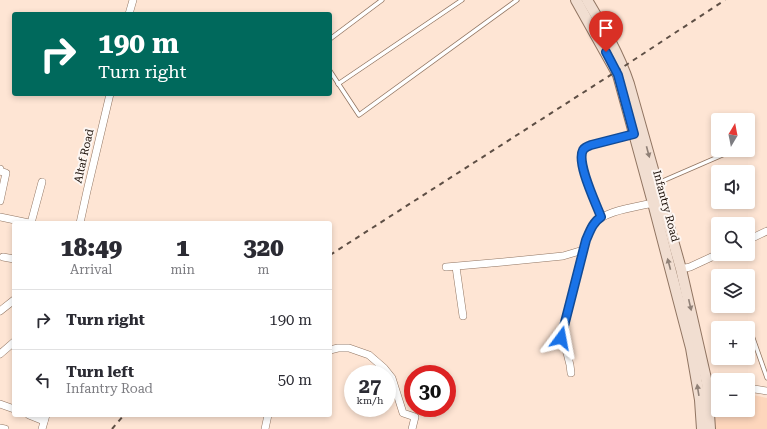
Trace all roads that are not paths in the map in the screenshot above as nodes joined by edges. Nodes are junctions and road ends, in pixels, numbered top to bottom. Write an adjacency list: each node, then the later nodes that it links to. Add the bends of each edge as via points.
1 (132, 0): 7 (street)
2 (382, 0): 8 (lane)
3 (462, 0): 10 (lane)
4 (517, 0): 10 (lane, via 359,115)
5 (576, 0): 12 (main road, Infantry Road, via 616,71)
6 (587, 0): 16 (main road, Infantry Road, one-way to 16, via 625,71)
7 (129, 12)
8 (332, 37)
9 (332, 74): 10 (lane)
10 (338, 84)
11 (110, 96): 23 (street, Altaf Road)
12 (634, 134): 16 (main road, Infantry Road); 20 (street, via 591,145 583,150 583,170)
13 (718, 157): 16 (lane)
14 (0, 169): 17 (street, via 6,173)
15 (42, 182): 22 (street)
16 (652, 185): 18 (main road, Infantry Road); 32 (main road, Infantry Road)
17 (0, 201)
18 (653, 203): 20 (street); 55 (main road, Infantry Road, one-way to 18, via 691,348)
19 (0, 217): 21 (street)
20 (601, 217): 26 (street, via 592,226)
21 (20, 221)
22 (31, 221)
23 (80, 221)
24 (767, 231): 25 (street)
25 (755, 237)
26 (583, 250): 31 (street, via 563,256); 40 (street, via 561,338)
27 (3, 257): 29 (street)
28 (711, 257): 32 (street)
29 (12, 259)
30 (446, 267): 31 (street)
31 (456, 267): 35 (street)
32 (681, 269): 42 (main road, Infantry Road, one-way to 42)
33 (12, 302): 34 (street)
34 (0, 311)
35 (463, 316)
36 (12, 344): 39 (street)
37 (755, 344): 41 (lane)
38 (332, 350): 54 (street, via 349,348 369,355 384,368 392,378 403,413 415,417)
39 (0, 354)
40 (571, 373)
41 (767, 378)
42 (707, 383): 43 (street); 56 (main road, Infantry Road)
43 (711, 383)
44 (755, 389): 45 (street)
45 (767, 391)
46 (0, 404): 47 (street)
47 (12, 408)
48 (268, 417): 53 (street)
49 (45, 418): 52 (street)
50 (0, 428): 51 (street)
51 (5, 429)
52 (42, 429)
53 (265, 429)
54 (414, 429)
55 (702, 429)
56 (710, 429)

